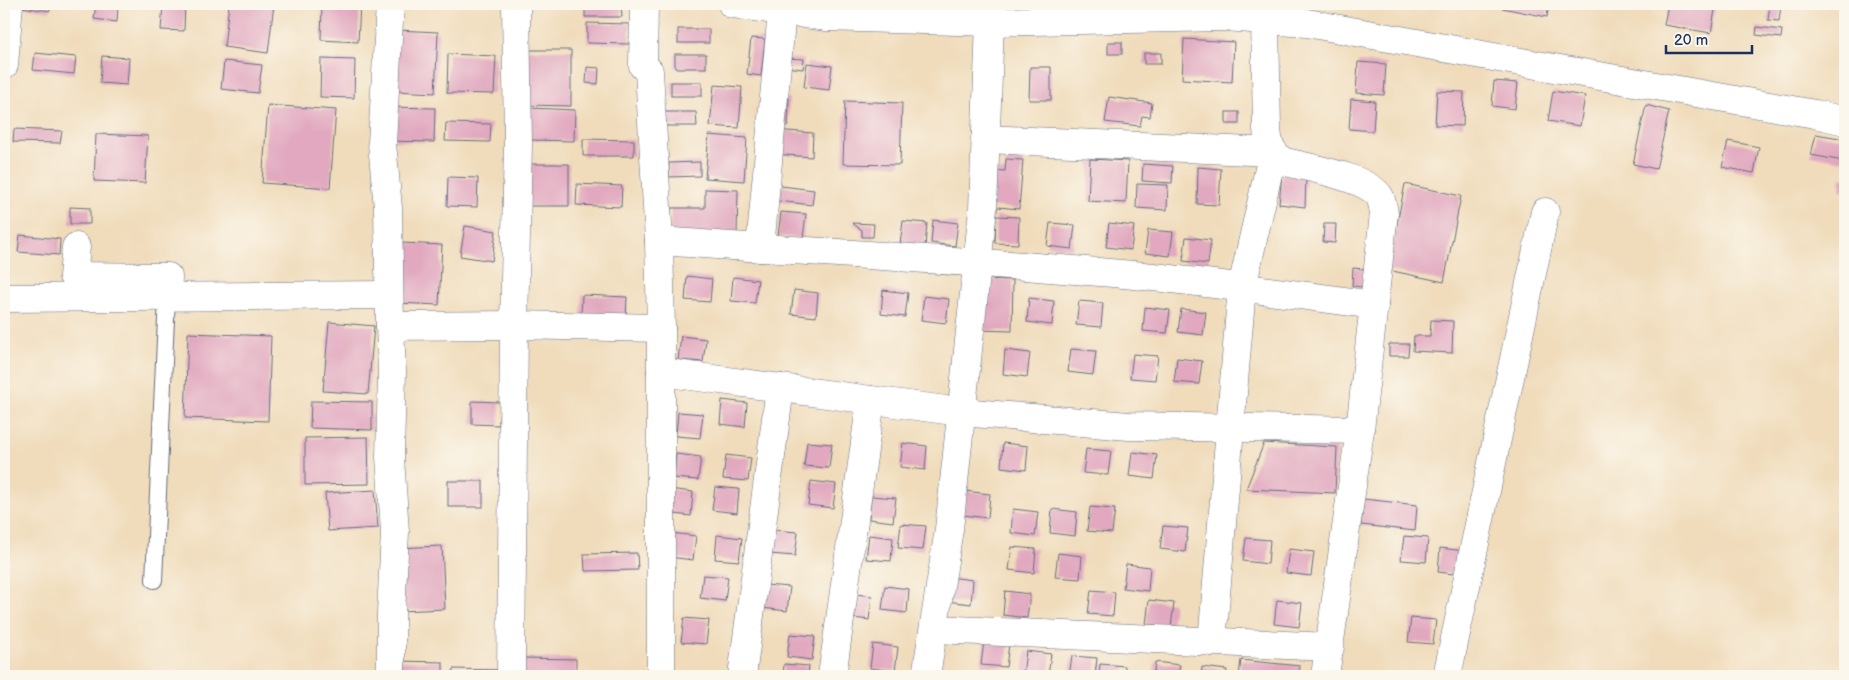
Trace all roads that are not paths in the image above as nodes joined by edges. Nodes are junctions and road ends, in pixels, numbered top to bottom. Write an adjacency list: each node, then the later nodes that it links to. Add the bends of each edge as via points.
1 (9, 4): 10 (street)
2 (390, 4): 20 (street, via 382,143 388,208)
3 (516, 4): 24 (street, via 518,143)
4 (644, 4): 15 (street, via 643,66 649,71)
5 (732, 4): 6 (street)
6 (799, 10): 9 (street, via 825,17); 17 (street)
7 (1308, 13): 8 (street); 11 (street, via 1554,68)
8 (1265, 20): 9 (street, via 1224,17); 13 (street, via 1267,129)
9 (990, 22): 12 (street)
10 (4, 65)
11 (1845, 121)
12 (985, 139): 13 (street); 18 (street, via 983,209)
13 (1273, 152): 19 (street); 23 (street, via 1282,161 1360,181 1380,198 1384,212)
14 (1545, 212): 44 (street)
15 (659, 241): 17 (street); 26 (street)
16 (76, 247): 21 (street, via 73,276 168,277)
17 (760, 248): 18 (street)
18 (977, 262): 19 (street); 30 (street)
19 (1242, 287): 23 (street); 31 (street)
20 (389, 295): 21 (street); 25 (street)
21 (167, 297): 22 (street); 33 (lane)
22 (4, 298)
23 (1374, 305): 32 (street)
24 (514, 325): 25 (street); 26 (street); 38 (street)
25 (390, 326): 37 (street, via 390,457 395,532)
26 (661, 328): 27 (street)
27 (661, 372): 28 (street); 39 (street)
28 (780, 388): 29 (street); 40 (street)
29 (871, 400): 30 (street); 41 (street)
30 (961, 412): 31 (street, via 1129,426); 34 (street, via 950,529)
31 (1230, 428): 32 (street); 35 (street)
32 (1360, 430): 36 (street)
33 (154, 580)
34 (934, 629): 35 (street); 42 (street)
35 (1212, 642): 36 (street)
36 (1330, 648): 43 (street)
37 (391, 676)
38 (511, 676)
39 (662, 676)
40 (742, 676)
41 (832, 676)
42 (926, 676)
43 (1326, 676)
44 (1447, 676)

